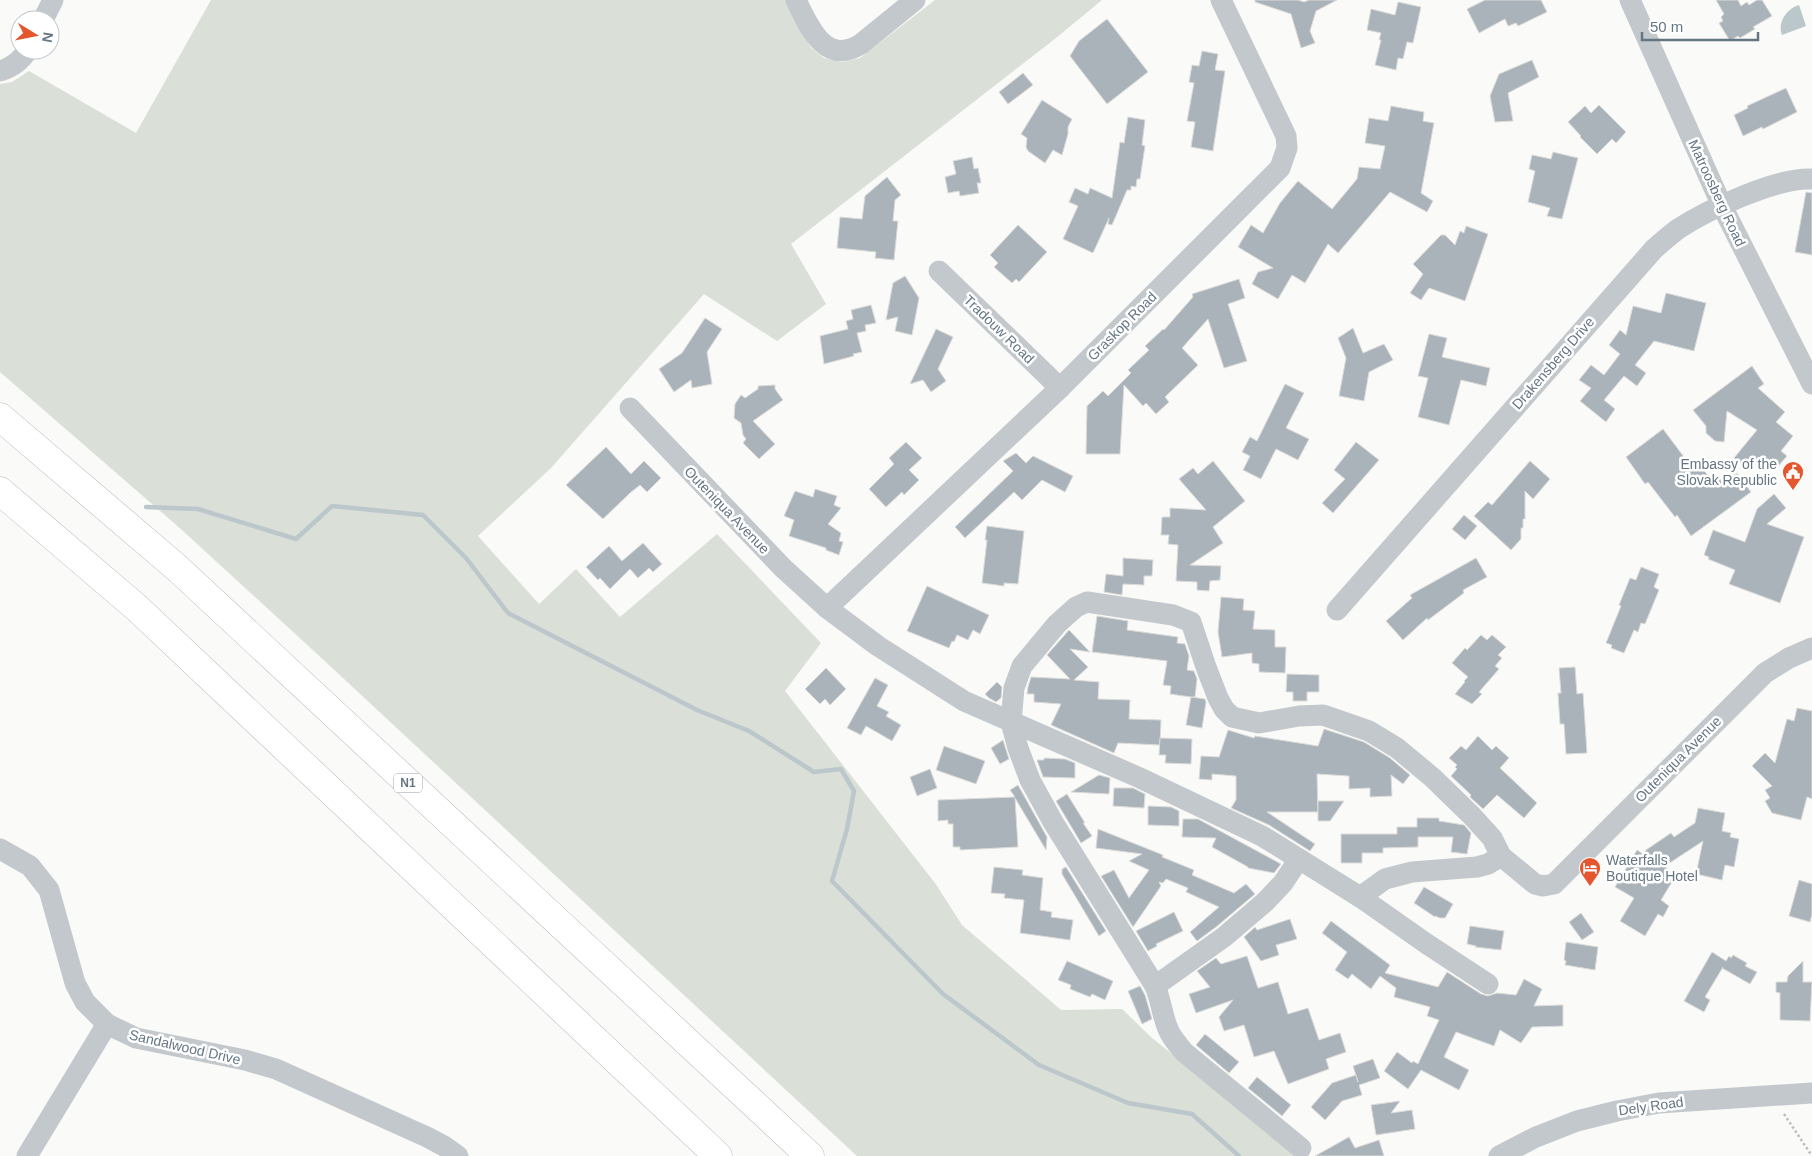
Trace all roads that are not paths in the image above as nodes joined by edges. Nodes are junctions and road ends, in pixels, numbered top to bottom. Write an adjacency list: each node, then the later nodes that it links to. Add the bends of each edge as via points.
1 (796, 0): 2 (street, via 822,44 841,51 861,44)
2 (915, 0)
3 (1221, 0): 11 (street, Graskop Road, via 1286,136 1288,148 1284,161 1276,173)
4 (1630, 0): 8 (street, Matroosberg Road)
5 (20, 60): 6 (street)
6 (0, 71)
7 (1812, 179): 8 (street, Drakensberg Drive, via 1786,181)
8 (1722, 206): 10 (street, Matroosberg Road); 16 (street, Drakensberg Drive, via 1678,230 1654,249)
9 (939, 272): 11 (street, Tradouw Road)
10 (1812, 384)
11 (1060, 388): 15 (street, Graskop Road)
12 (630, 408): 15 (street, Outeniqua Avenue, via 783,568)
13 (0, 417): 31 (highway, N1, via 176,567)
14 (0, 491): 30 (highway, via 137,608)
15 (827, 608): 18 (street, Outeniqua Avenue, via 878,646 964,701)
16 (1337, 610)
17 (1812, 648): 20 (street, Outeniqua Avenue, via 1765,673 1554,884 1535,884)
18 (1011, 722): 20 (street, via 1014,688 1022,666 1057,624 1081,604 1095,602 1180,617 1191,622 1218,698 1232,717 1260,723 1299,716 1323,716 1369,731 1398,748 1433,778 1477,821); 21 (street, Outeniqua Avenue, via 1207,808); 24 (street, via 1030,780 1048,813)
19 (0, 849): 25 (street, Sandalwood Drive, via 30,866 49,890 75,983 85,1002)
20 (1502, 856): 22 (street, via 1477,867 1412,872 1385,879)
21 (1299, 859): 22 (street, Outeniqua Avenue); 24 (street, via 1265,902 1224,937)
22 (1360, 897): 23 (street, Outeniqua Avenue)
23 (1488, 984)
24 (1155, 986): 27 (street, via 1168,1031 1184,1052)
25 (108, 1024): 28 (street, Sandalwood Drive, via 136,1038 245,1060 276,1070); 29 (street)
26 (1812, 1093): 32 (street, Dely Road, via 1659,1103 1616,1111 1577,1121)
27 (1301, 1148)
28 (446, 1153)
29 (27, 1156)
30 (718, 1156)
31 (810, 1156)
32 (1500, 1156)

